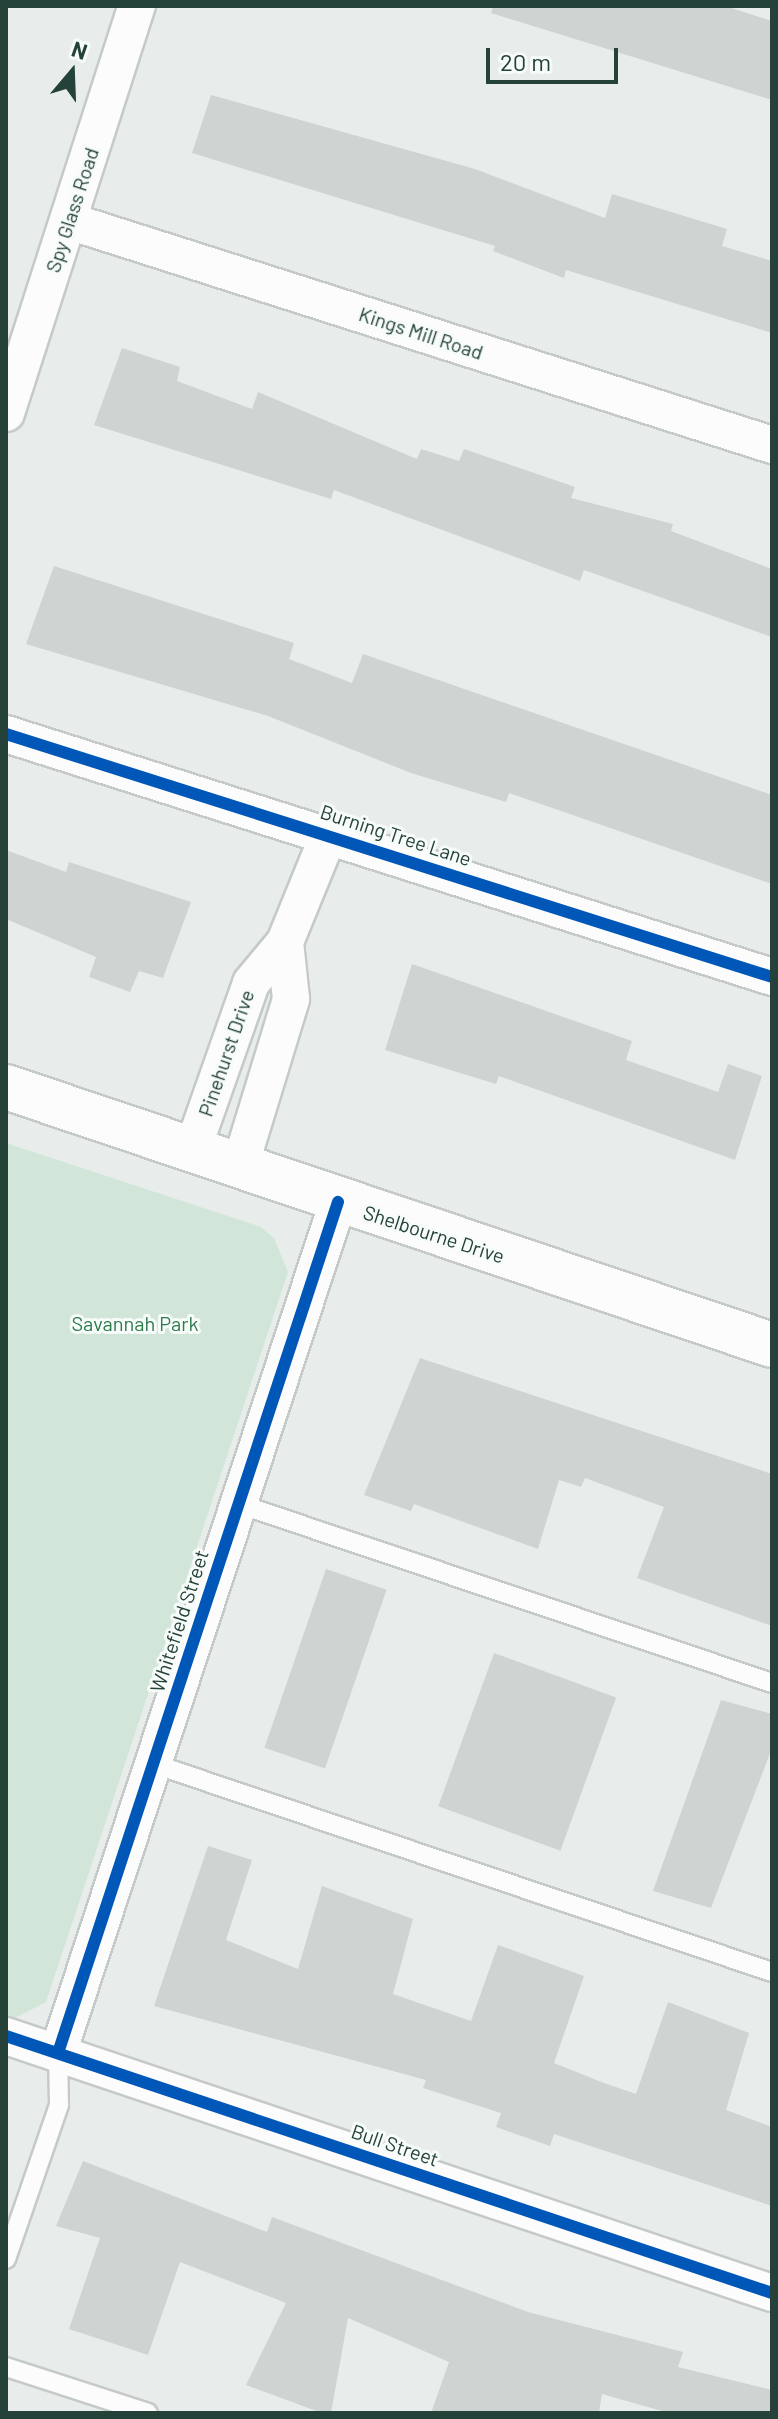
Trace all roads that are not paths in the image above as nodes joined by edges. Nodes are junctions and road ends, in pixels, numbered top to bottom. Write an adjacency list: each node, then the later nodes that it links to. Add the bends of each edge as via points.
1 (137, 6): 2 (street, Spy Glass Road)
2 (69, 221): 3 (street, Spy Glass Road); 4 (street, Kings Mill Road)
3 (6, 413)
4 (772, 445)
5 (6, 734): 6 (street, Burning Tree Lane)
6 (329, 834): 7 (street, Pinehurst Drive); 8 (street, Burning Tree Lane)
7 (285, 942): 10 (street, Pinehurst Drive, via 251,983); 11 (street, via 291,999)
8 (772, 977)
9 (6, 1087): 10 (main road, Shelbourne Drive)
10 (193, 1148): 11 (main road, Shelbourne Drive)
11 (240, 1166): 12 (main road, Shelbourne Drive)
12 (338, 1202): 13 (main road, Shelbourne Drive); 14 (street, Whitefield Street)
13 (772, 1345)
14 (239, 1504): 15 (lane); 16 (street, Whitefield Street)
15 (772, 1683)
16 (154, 1764): 17 (lane); 19 (street, Whitefield Street)
17 (772, 1972)
18 (6, 2036): 19 (street, Bull Street)
19 (58, 2053): 20 (lane, via 59,2105); 21 (street, Bull Street)
20 (6, 2259)
21 (772, 2293)
22 (6, 2367): 23 (lane)
23 (148, 2413)

